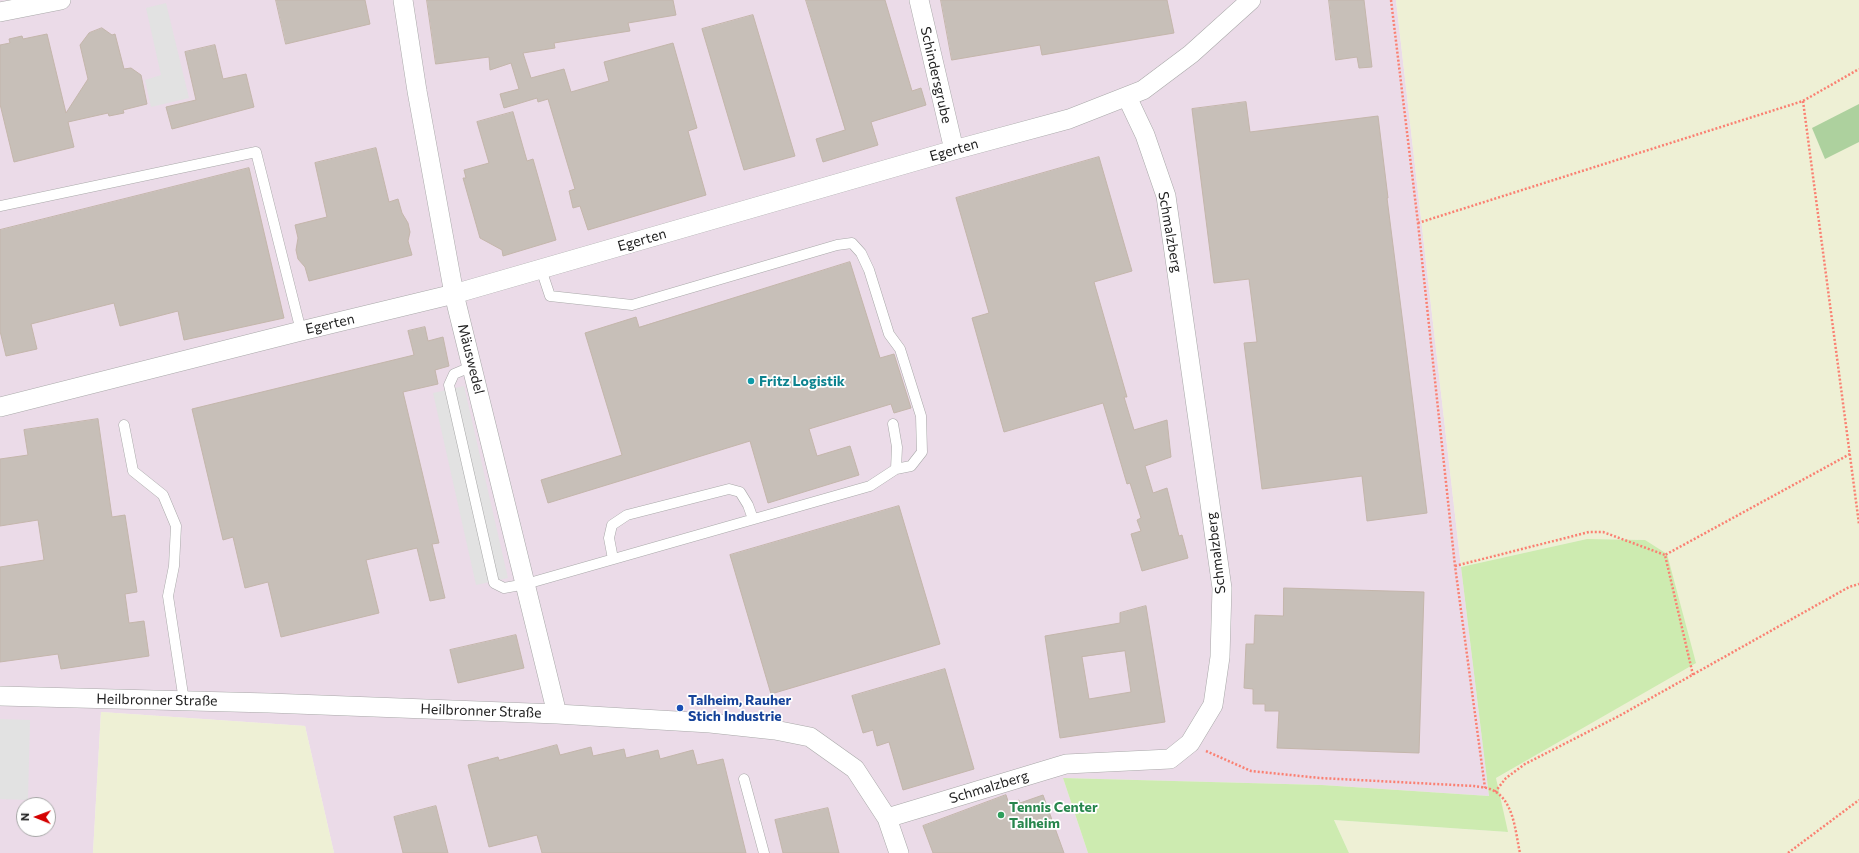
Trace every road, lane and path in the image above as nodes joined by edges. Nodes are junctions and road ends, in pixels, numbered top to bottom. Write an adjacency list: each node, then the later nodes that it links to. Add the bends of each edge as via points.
1 (61, 0): 6 (street)
2 (403, 0): 14 (street, Mäuswedel)
3 (919, 0): 10 (street, Schindersgrube)
4 (1251, 0): 8 (street, Egerten, via 1191,54 1142,90)
5 (1391, 0): 12 (path)
6 (0, 12)
7 (1859, 69): 9 (path)
8 (1127, 97): 10 (street, Egerten, via 1069,119); 33 (street, Schmalzberg, via 1145,135 1166,196 1222,588 1220,657 1213,705)
9 (1803, 101): 12 (path); 20 (path)
10 (954, 150): 13 (street, Egerten)
11 (0, 206): 15 (lane, via 256,152)
12 (1418, 223): 26 (path)
13 (541, 269): 14 (street, Egerten); 21 (lane, via 550,296 632,305 837,245 852,243 861,253 869,270 889,334 900,349 921,416 922,452 912,466)
14 (454, 294): 15 (street, Egerten); 16 (street, Mäuswedel)
15 (301, 331): 17 (street, Egerten)
16 (473, 366): 27 (street, Mäuswedel); 27 (lane, via 454,374 449,385 494,583 504,588)
17 (0, 407)
18 (893, 424): 21 (lane, via 897,447)
19 (124, 425): 31 (lane, via 132,471 163,494 176,526 174,566 168,596)
20 (1850, 454): 23 (path); 24 (path)
21 (896, 469): 22 (lane, via 870,486)
22 (752, 519): 25 (lane); 25 (lane, via 748,505 740,492 729,489 627,515 612,525 609,538)
23 (1859, 524)
24 (1665, 555): 26 (path, via 1603,532 1589,532); 29 (path)
25 (613, 559): 27 (lane)
26 (1455, 566): 35 (path)
27 (526, 584): 32 (street, Mäuswedel)
28 (1859, 584): 29 (path, via 1848,587)
29 (1693, 674): 36 (path, via 1619,716 1525,764 1506,778)
30 (0, 696): 31 (street, Heilbronner Straße)
31 (184, 700): 32 (street, Heilbronner Straße)
32 (556, 714): 38 (street, Heilbronner Straße, via 710,723 775,730 810,737 854,768)
33 (1190, 743): 35 (path, via 1251,771); 38 (street, Schmalzberg, via 1170,759 1066,764)
34 (744, 779): 39 (lane)
35 (1485, 788): 36 (path)
36 (1495, 792): 41 (path, via 1509,805)
37 (1859, 800): 42 (path)
38 (887, 818): 40 (street, Heilbronner Straße)
39 (764, 853)
40 (899, 853)
41 (1520, 853)
42 (1788, 853)

